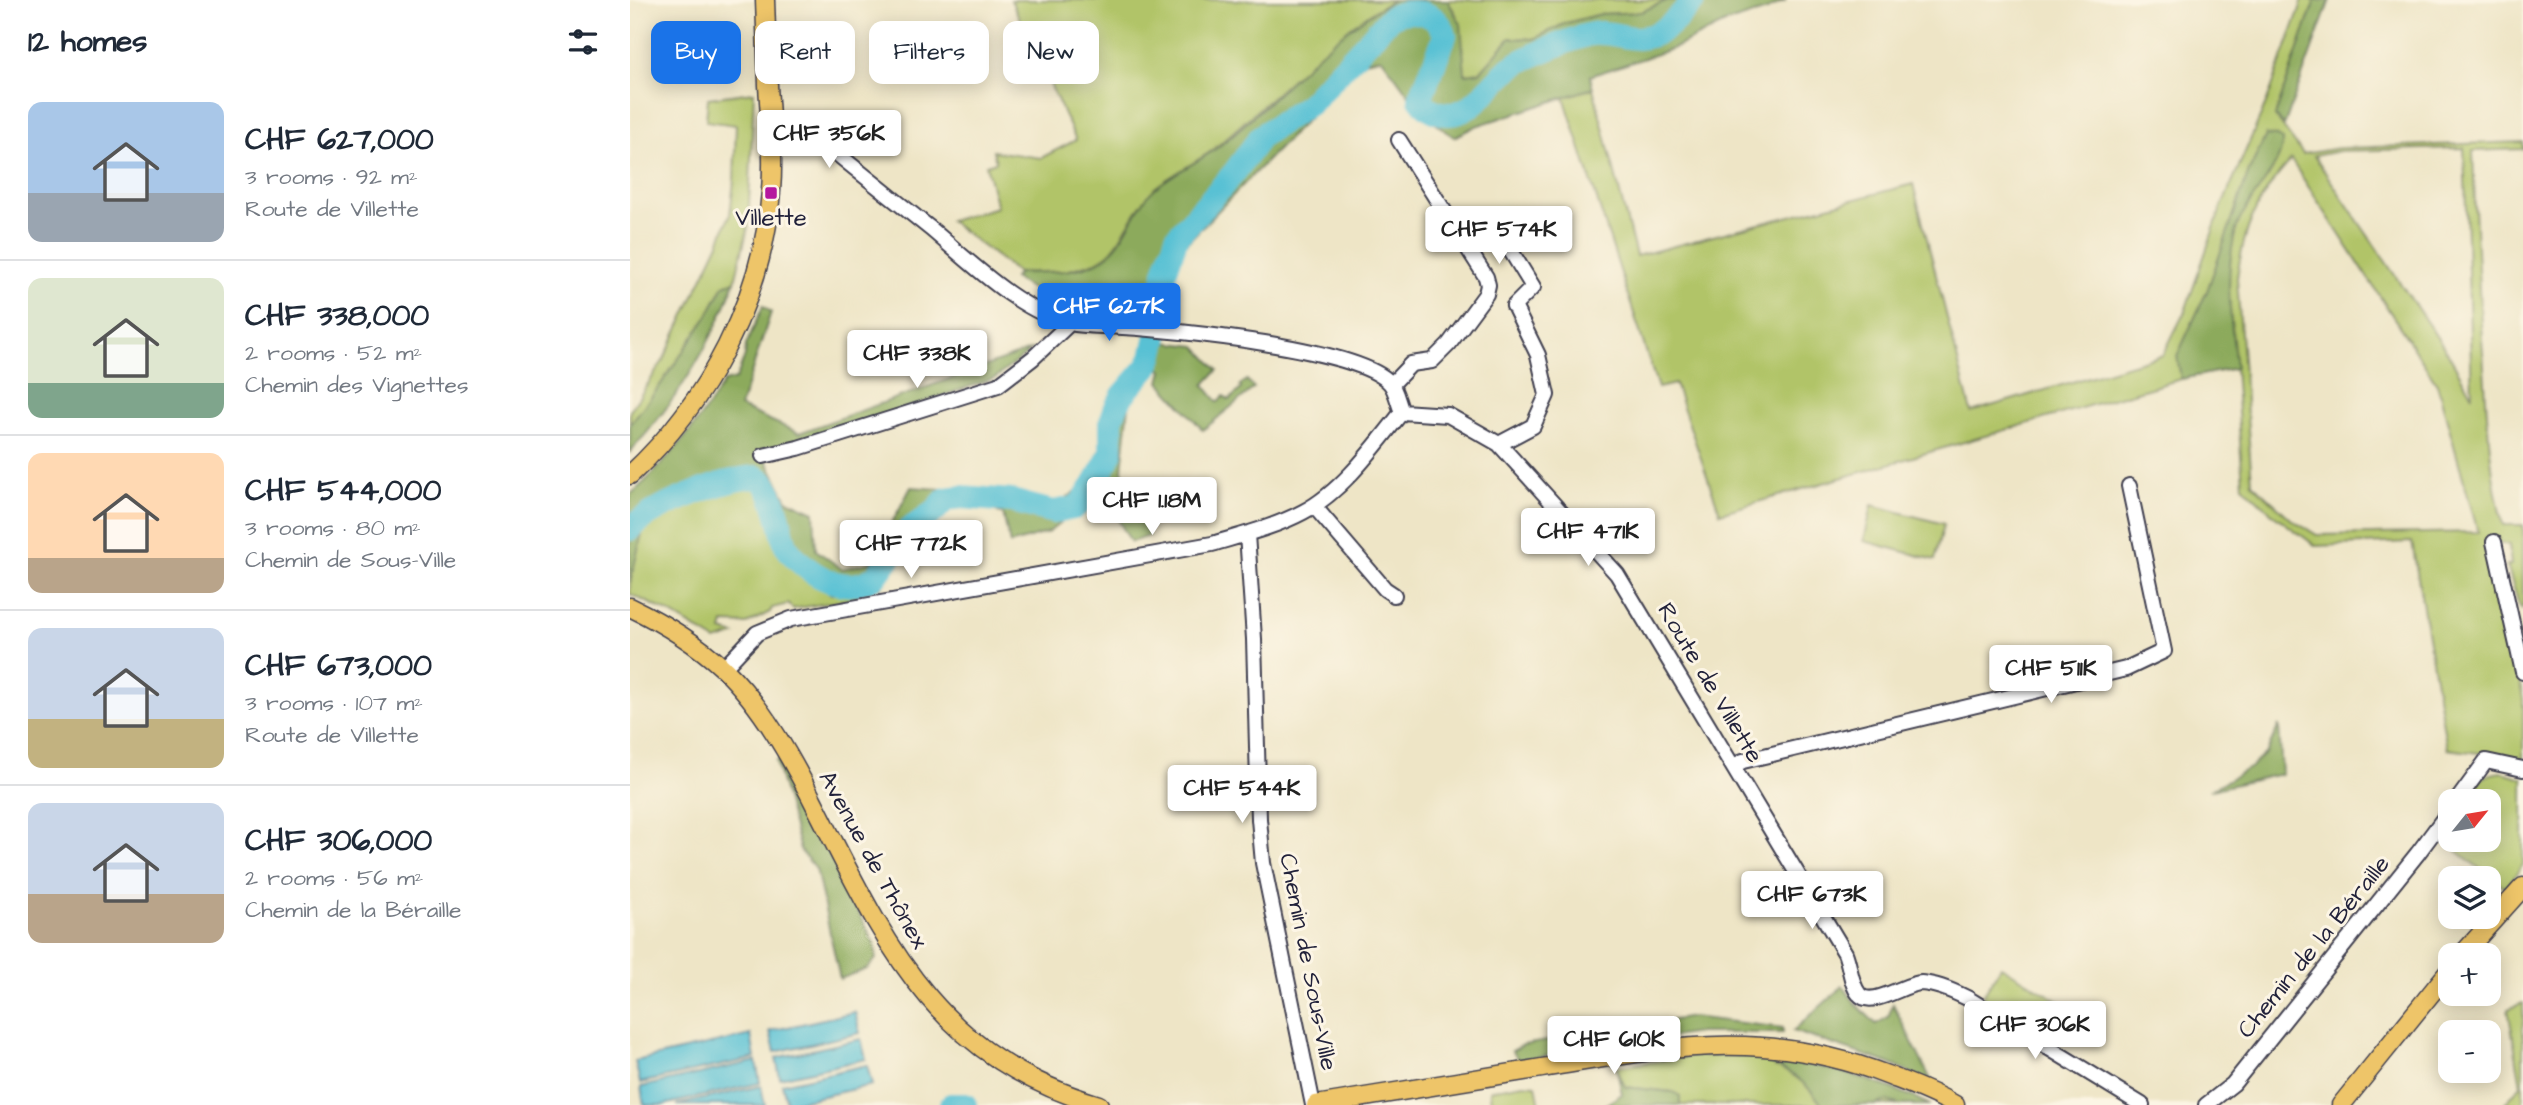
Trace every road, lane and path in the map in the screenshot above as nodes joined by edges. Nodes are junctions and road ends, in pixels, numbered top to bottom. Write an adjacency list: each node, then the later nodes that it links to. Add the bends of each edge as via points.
1 (765, 0): 2 (main road)
2 (772, 118): 5 (street, via 811,135 1027,306); 10 (main road, via 771,193 752,285 723,352 699,392)
3 (1399, 140): 6 (street, via 1488,285 1449,344 1432,361 1411,364)
4 (1506, 243): 8 (street, via 1534,287 1514,306 1538,355 1547,395 1533,426)
5 (1070, 323): 6 (street, via 1292,347 1375,372); 9 (street, via 998,384)
6 (1392, 384): 7 (street)
7 (1402, 412): 8 (street, Route de Villette, via 1448,415); 12 (street, via 1357,466)
8 (1499, 444): 19 (street, Route de Villette, via 1617,574)
9 (763, 456)
10 (630, 475)
11 (2129, 486): 19 (street, via 2164,651 2126,669)
12 (1314, 506): 13 (street); 15 (street)
13 (1247, 534): 17 (street, via 791,619 757,633); 27 (street, Chemin de Sous-Ville, via 1263,863)
14 (2494, 542): 18 (street)
15 (1394, 595)
16 (630, 607): 17 (main road, Avenue de Thônex, via 677,633)
17 (723, 669): 26 (main road, Avenue de Thônex, via 782,746 881,931 926,996 1000,1061 1051,1088)
18 (2523, 672)
19 (1734, 766): 29 (street, Route de Villette, via 1845,953 1861,997 1878,998 1913,984 1942,987)
20 (2523, 769): 21 (street, via 2486,761)
21 (2466, 789)
22 (2438, 826): 30 (street, Chemin de la Béraille, via 2233,1084)
23 (2523, 887): 24 (main road)
24 (2473, 943)
25 (2438, 985): 31 (main road)
26 (1099, 1105)
27 (1315, 1105): 28 (main road, via 1685,1046 1734,1044 1774,1046 1844,1060)
28 (1955, 1105)
29 (2142, 1105)
30 (2206, 1105)
31 (2341, 1105)

